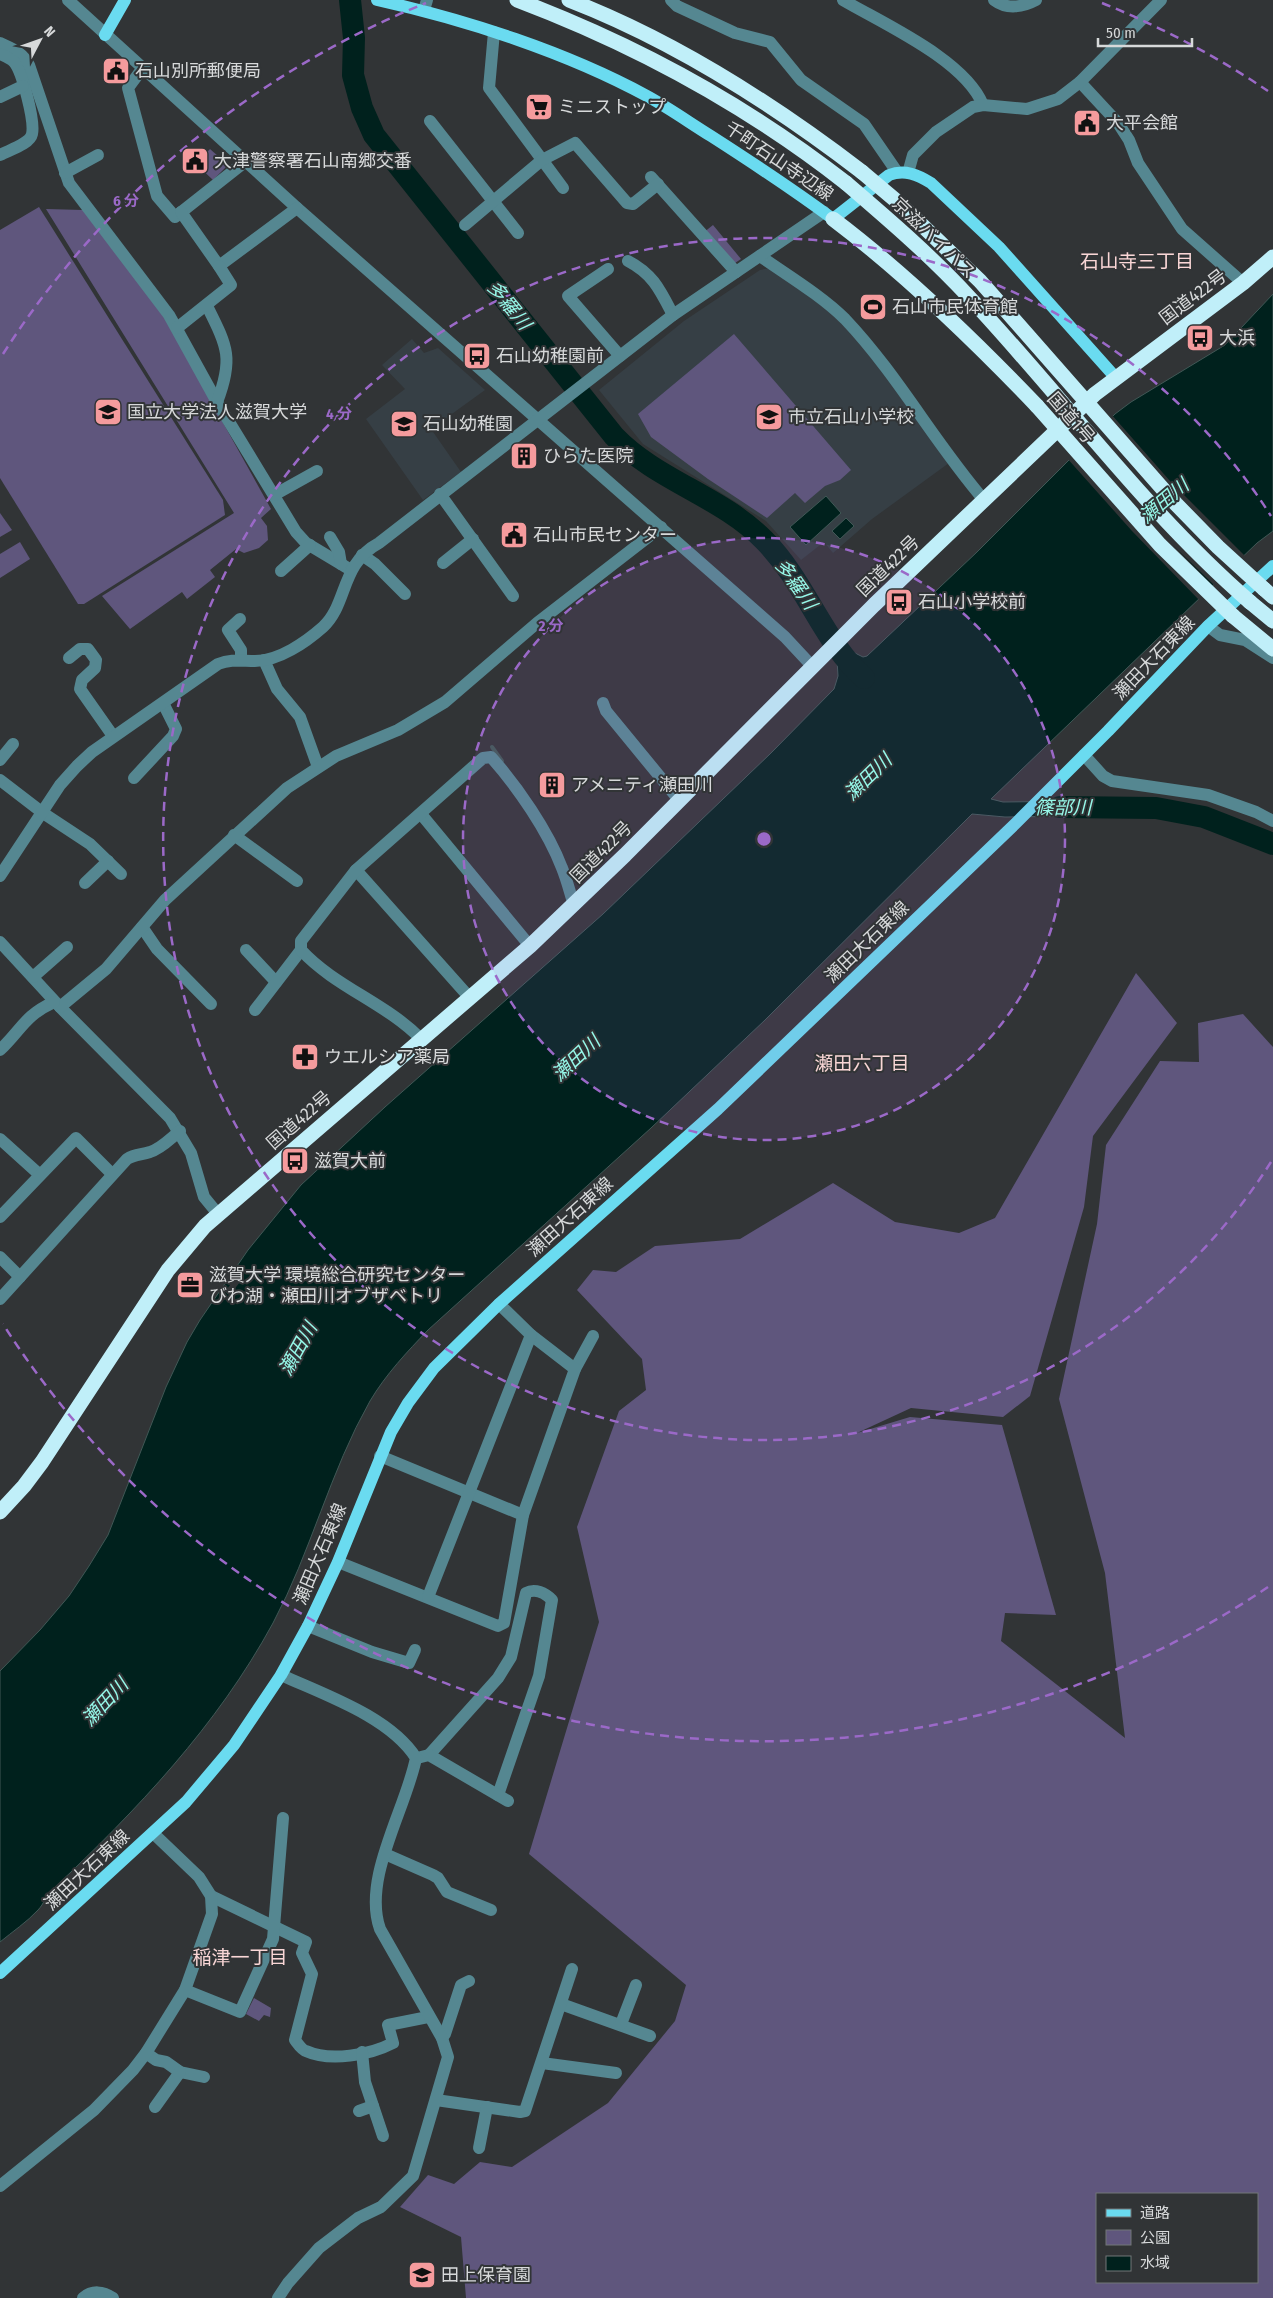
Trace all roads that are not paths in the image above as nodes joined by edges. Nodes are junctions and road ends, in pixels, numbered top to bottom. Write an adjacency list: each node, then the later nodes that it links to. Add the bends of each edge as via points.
1 (68, 0): 13 (street)
2 (125, 0): 13 (main road)
3 (377, 0): 11 (main road, 千町石山寺辺線)
4 (517, 0): 66 (highway, 京滋バイパス, bridge, via 595,31 684,75 757,118 846,183 944,271 1164,520 1217,574)
5 (569, 0): 64 (highway, 京滋バイパス, bridge, via 640,31 771,105 900,204 980,282 1176,504)
6 (671, 0): 26 (street, via 722,28 770,42 801,80 864,124)
7 (843, 0): 20 (street, via 934,53 973,86)
8 (994, 0): 9 (street, via 1012,7)
9 (1036, 0)
10 (1161, 0): 17 (street)
11 (425, 5): 12 (main road, 千町石山寺辺線)
12 (494, 32): 24 (street, via 489,88); 32 (main road, 千町石山寺辺線, via 588,68 647,96)
13 (105, 36): 16 (street)
14 (0, 43): 27 (street, via 18,51 29,65)
15 (0, 54): 18 (street, via 20,71)
16 (142, 70): 25 (street); 31 (street, via 128,88 154,186 157,196 175,217)
17 (1080, 82): 20 (street, via 1058,99 1028,109); 41 (street, via 1130,140 1138,163 1182,229)
18 (23, 86): 19 (street); 22 (street, via 32,134 28,140)
19 (0, 97)
20 (983, 105): 26 (street, via 973,107 936,132)
21 (430, 121): 29 (street)
22 (0, 155)
23 (98, 156): 27 (street)
24 (542, 160): 28 (street); 29 (street); 40 (street, via 575,143 627,203 633,204 654,180)
25 (246, 161): 30 (street); 31 (street)
26 (902, 172): 32 (main road, 千町石山寺辺線, via 889,175); 46 (main road, via 932,183 999,246)
27 (65, 173): 44 (street, via 74,191)
28 (563, 188)
29 (492, 201): 33 (street); 34 (street)
30 (297, 208): 38 (street); 48 (street)
31 (181, 212): 38 (street)
32 (829, 215): 35 (street); 68 (highway, 国道1号, bridge, via 896,269 968,336 1037,406 1185,571)
33 (465, 225)
34 (518, 233)
35 (760, 256): 40 (street); 52 (street, via 844,318 898,382)
36 (1273, 257): 41 (highway, 国道422号)
37 (628, 261): 43 (street, via 644,270 659,288)
38 (219, 266): 42 (street, via 231,285)
39 (608, 268): 45 (street, via 568,296)
40 (736, 272): 43 (street)
41 (1242, 283): 46 (highway, 国道422号)
42 (207, 306): 44 (street); 47 (street, via 225,342 228,360 227,375)
43 (673, 314): 45 (street)
44 (177, 328): 47 (street)
45 (620, 356): 48 (street)
46 (1116, 378): 52 (highway, 国道422号, via 1095,394)
47 (217, 402): 51 (street)
48 (537, 418): 50 (street); 53 (street)
49 (317, 471): 51 (street)
50 (440, 494): 55 (street); 57 (street)
51 (274, 495): 56 (street, via 296,532)
52 (984, 500): 73 (highway, 国道422号)
53 (661, 527): 73 (street, via 785,637); 80 (street, via 537,623 445,702 398,730)
54 (330, 537): 60 (street)
55 (472, 539): 58 (street); 63 (street)
56 (310, 545): 60 (street); 61 (street)
57 (362, 555): 60 (street); 62 (street)
58 (443, 563)
59 (1273, 566): 67 (main road, 瀬田大石東線)
60 (346, 567): 72 (street, via 330,618 324,626 302,643)
61 (281, 571)
62 (405, 594)
63 (514, 596)
64 (1273, 597)
65 (240, 618): 71 (street, via 228,630 241,650)
66 (1273, 621)
67 (1208, 626): 70 (street, via 1220,635 1245,640); 78 (main road, 瀬田大石東線)
68 (1273, 649)
69 (69, 658): 76 (street, via 80,648 88,649 96,660 95,668 82,680 80,689)
70 (1273, 658)
71 (241, 660): 72 (street); 74 (street, via 218,664)
72 (264, 660): 80 (street, via 278,689 300,717)
73 (812, 666): 83 (highway, 国道422号)
74 (163, 703): 76 (street); 81 (street, via 176,729)
75 (603, 703): 83 (street, via 606,711)
76 (113, 736): 84 (street, via 77,766)
77 (13, 744): 79 (street)
78 (1084, 755): 86 (street, via 1112,781 1208,795); 118 (main road, 瀬田大石東線, via 718,1109)
79 (0, 760)
80 (318, 767): 87 (street, via 287,788)
81 (134, 778)
82 (0, 780): 84 (street)
83 (678, 800): 94 (highway, 国道422号)
84 (43, 812): 88 (street, via 90,844); 91 (street)
85 (421, 814): 89 (street); 94 (street, via 483,758 491,757 551,845); 97 (street)
86 (1273, 821)
87 (234, 835): 92 (street); 95 (street, via 169,896)
88 (108, 861): 90 (street); 93 (street)
89 (356, 870): 100 (street, via 301,941); 103 (street)
90 (122, 874)
91 (0, 876)
92 (297, 881)
93 (85, 883)
94 (574, 905): 97 (highway, 国道422号)
95 (142, 927): 104 (street, via 157,949); 105 (street, via 106,969)
96 (0, 942): 101 (street)
97 (530, 946): 103 (highway, 国道422号)
98 (67, 947): 101 (street)
99 (246, 950): 102 (street)
100 (301, 950): 102 (street); 107 (street, via 332,978 395,1017)
101 (33, 977): 105 (street)
102 (276, 982): 106 (street)
103 (470, 998): 107 (highway, 国道422号)
104 (211, 1004)
105 (57, 1005): 108 (street, via 37,1010 16,1029); 109 (street)
106 (255, 1010)
107 (422, 1039): 113 (highway, 国道422号)
108 (0, 1050)
109 (180, 1131): 111 (street, via 149,1153 137,1153 127,1159); 113 (street, via 191,1153 204,1197)
110 (0, 1139): 112 (street)
111 (112, 1174): 112 (street, via 76,1138); 116 (street)
112 (40, 1175): 114 (street)
113 (218, 1214): 124 (highway, 国道422号, via 184,1249 42,1462)
114 (0, 1217)
115 (0, 1257): 116 (street)
116 (20, 1277): 117 (street)
117 (0, 1299)
118 (499, 1304): 119 (street); 122 (main road, 瀬田大石東線, via 419,1387)
119 (532, 1334): 121 (street); 123 (street)
120 (593, 1336): 121 (street)
121 (575, 1369): 125 (street)
122 (380, 1456): 123 (street); 126 (main road, 瀬田大石東線)
123 (468, 1493): 125 (street); 127 (street)
124 (0, 1511)
125 (523, 1515): 127 (street, via 504,1623 498,1626)
126 (338, 1562): 127 (street); 128 (main road, 瀬田大石東線)
127 (428, 1597)
128 (308, 1626): 129 (street, via 409,1664); 130 (main road, 瀬田大石東線)
129 (415, 1650)
130 (281, 1675): 131 (street, via 354,1708); 133 (main road, 瀬田大石東線, via 216,1769)
131 (423, 1756): 131 (street, via 503,1798 539,1676 552,1600 546,1594 526,1593 511,1657 498,1678); 134 (street)
132 (284, 1818): 137 (street)
133 (153, 1833): 135 (street, via 200,1877); 139 (main road, 瀬田大石東線)
134 (384, 1854): 136 (street, via 438,1878 447,1892); 144 (street, via 374,1902 375,1916)
135 (210, 1896): 137 (street); 142 (street, via 212,1914)
136 (492, 1910)
137 (274, 1926): 142 (street, via 274,1939 240,2012); 148 (street, via 306,1942 302,1953 312,1974 295,2040 304,2051 333,2057)
138 (572, 1969): 143 (street)
139 (0, 1973)
140 (469, 1981): 147 (street, via 461,1985)
141 (636, 1984): 145 (street)
142 (185, 1990): 149 (street)
143 (561, 2004): 145 (street); 150 (street)
144 (428, 2017): 147 (street); 148 (street, via 388,2025 393,2043 382,2049)
145 (621, 2024): 146 (street)
146 (650, 2036)
147 (442, 2038): 154 (street, via 448,2057)
148 (362, 2052): 155 (street, via 365,2082)
149 (146, 2053): 151 (street); 161 (street, via 94,2110)
150 (542, 2063): 152 (street); 157 (street, via 525,2111)
151 (180, 2072): 153 (street); 156 (street)
152 (616, 2073)
153 (204, 2076)
154 (436, 2100): 157 (street); 164 (street, via 413,2176 381,2207 358,2218 319,2248)
155 (373, 2106): 158 (street); 159 (street)
156 (155, 2107)
157 (487, 2107): 160 (street)
158 (359, 2111)
159 (383, 2136)
160 (479, 2148)
161 (0, 2186)
162 (83, 2298): 163 (street, via 96,2291)
163 (113, 2298)
164 (278, 2298)

